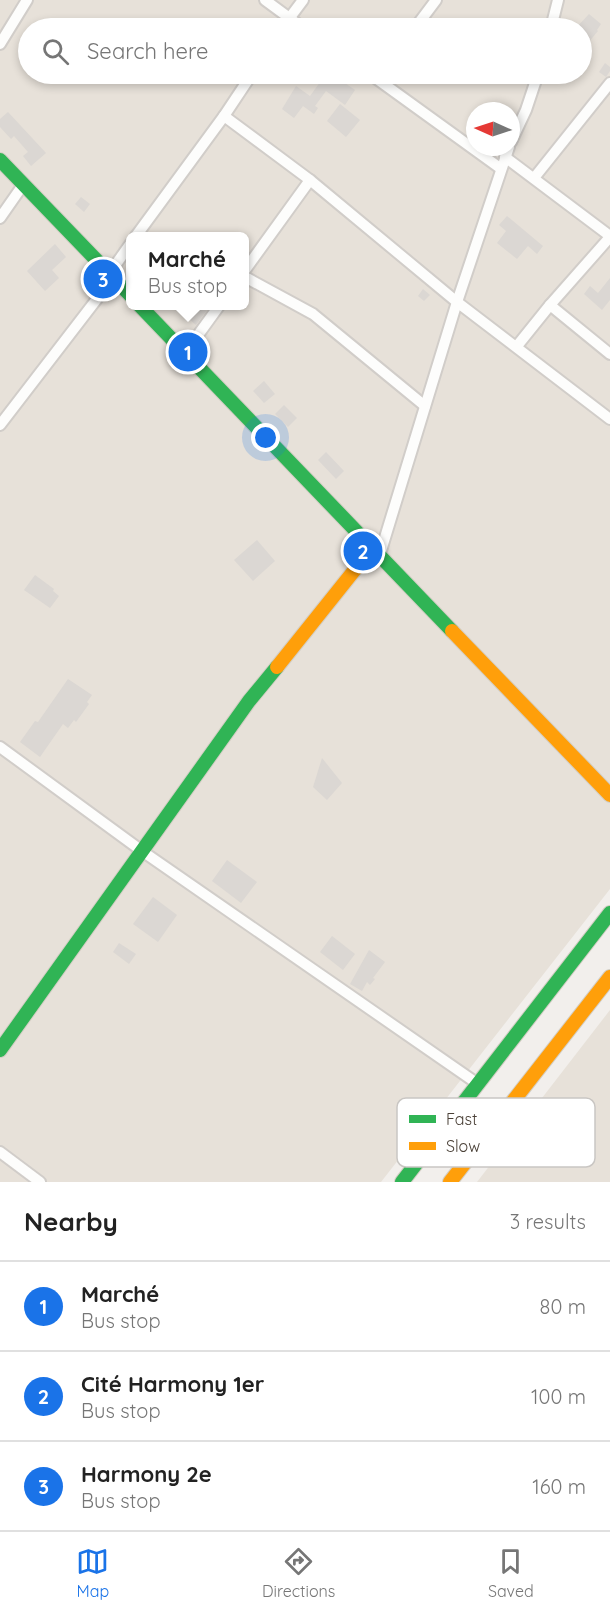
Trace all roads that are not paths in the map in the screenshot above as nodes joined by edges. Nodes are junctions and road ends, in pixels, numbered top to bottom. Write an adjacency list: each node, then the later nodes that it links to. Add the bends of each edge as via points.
1 (27, 0): 9 (street)
2 (265, 0): 6 (street)
3 (303, 0): 6 (street)
4 (436, 0): 7 (street)
5 (558, 0): 8 (street)
6 (288, 18)
7 (422, 18)
8 (553, 18)
9 (0, 44)
10 (610, 83): 18 (street)
11 (245, 84): 14 (street)
12 (393, 84): 16 (street)
13 (535, 84): 15 (street)
14 (224, 116): 19 (street); 22 (street)
15 (520, 123)
16 (505, 158): 18 (street); 29 (street)
17 (0, 160): 20 (main road)
18 (534, 178): 23 (street)
19 (310, 180): 25 (street); 29 (street)
20 (23, 185): 21 (street); 26 (main road)
21 (0, 218)
22 (140, 232)
23 (610, 236): 30 (street)
24 (126, 251): 26 (street)
25 (249, 264)
26 (111, 276): 28 (main road); 38 (street)
27 (249, 279): 36 (street, via 313,314)
28 (126, 291)
29 (458, 302): 33 (street); 36 (street)
30 (550, 305): 33 (street); 35 (street)
31 (144, 310): 34 (main road)
32 (216, 310): 34 (street)
33 (516, 346): 37 (street)
34 (185, 353): 39 (main road)
35 (610, 354)
36 (426, 406): 39 (street)
37 (610, 419)
38 (0, 425)
39 (377, 551): 41 (main road); 42 (main road, via 249,702)
40 (0, 747): 42 (street)
41 (610, 795)
42 (142, 851): 45 (main road); 46 (street)
43 (610, 913): 46 (main road)
44 (610, 977): 48 (main road)
45 (0, 1050)
46 (478, 1084): 47 (main road)
47 (467, 1098)
48 (516, 1098)
49 (0, 1152): 52 (street)
50 (414, 1167): 53 (main road)
51 (462, 1167): 54 (main road)
52 (40, 1182)
53 (402, 1182)
54 (450, 1182)

